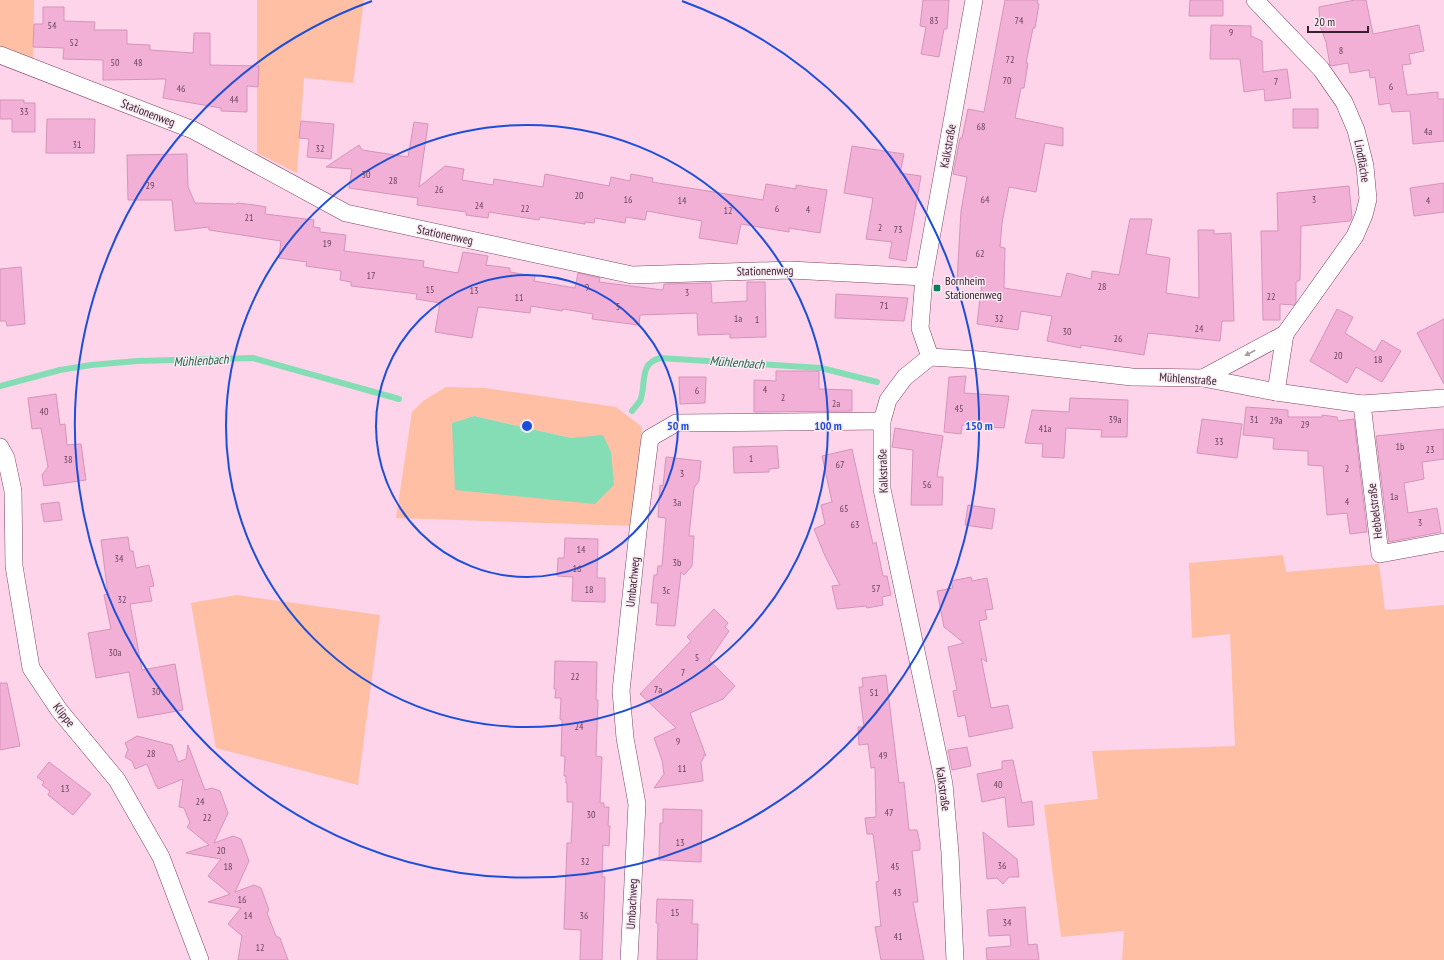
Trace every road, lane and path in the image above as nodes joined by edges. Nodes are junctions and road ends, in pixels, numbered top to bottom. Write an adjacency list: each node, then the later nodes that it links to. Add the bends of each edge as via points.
1 (974, 0): 4 (street, Kalkstraße)
2 (1255, 0): 5 (street, Lindfläche, via 1321,69 1344,102 1356,130 1365,166 1368,199 1355,236)
3 (0, 55): 4 (street, Stationenweg, via 193,130 346,213 632,274 790,270)
4 (924, 277): 6 (street, Kalkstraße, via 920,328)
5 (1285, 334): 7 (street, Lindfläche, one-way to 7); 8 (street, Lindfläche)
6 (930, 357): 7 (street, Mühlenstraße, via 1132,377); 11 (street, Kalkstraße, via 905,376 888,400)
7 (1203, 378): 8 (street, Mühlenstraße)
8 (1276, 392): 10 (street, Mühlenstraße)
9 (1444, 398): 10 (street, Mühlenstraße)
10 (1362, 404): 13 (street, Hebbelstraße, via 1380,554)
11 (882, 422): 15 (street, Umbachweg, via 676,423 650,438 621,691 625,738 637,804); 16 (street, Kalkstraße, via 882,489 944,784)
12 (0, 447): 14 (street, Klippe, via 6,458 13,491 14,566 31,668 59,710 121,786 161,857)
13 (1444, 542)
14 (200, 960)
15 (629, 960)
16 (955, 960)

